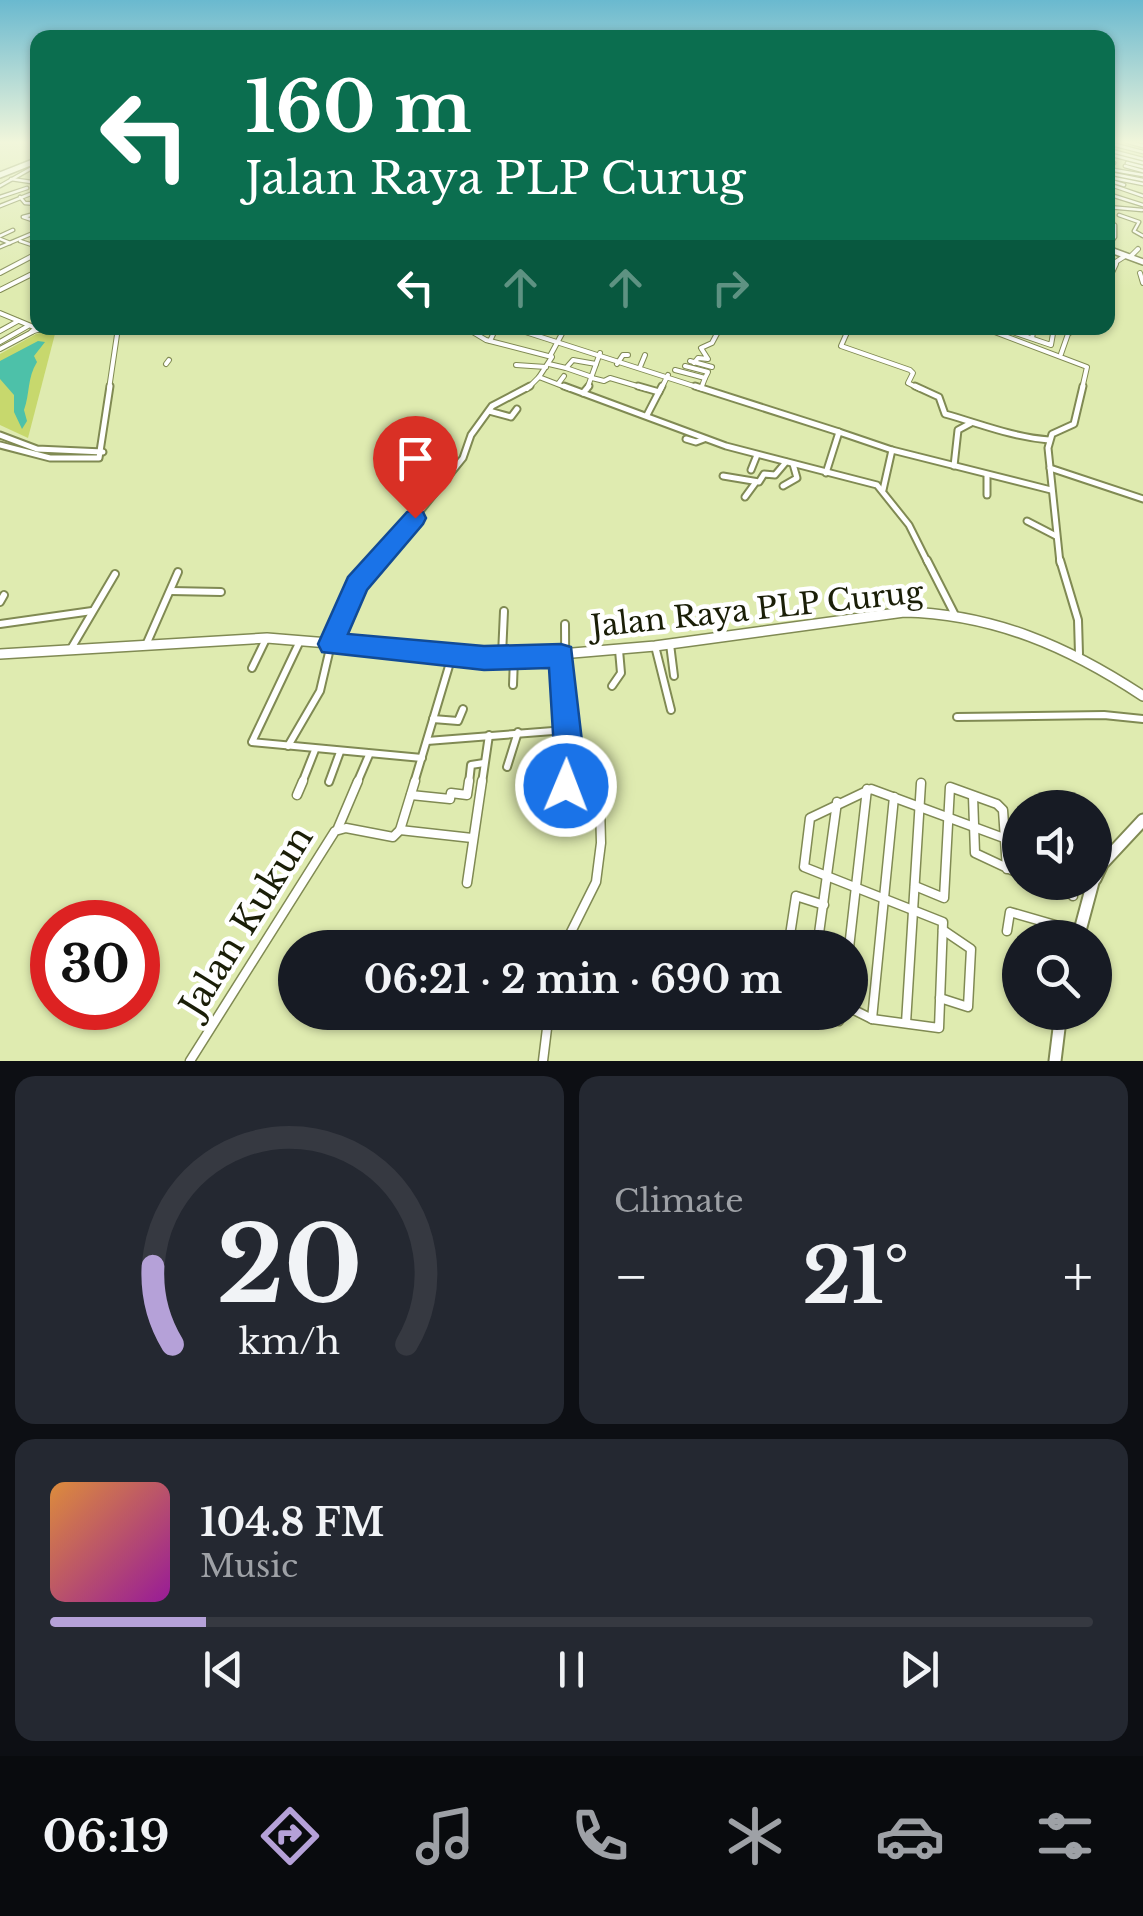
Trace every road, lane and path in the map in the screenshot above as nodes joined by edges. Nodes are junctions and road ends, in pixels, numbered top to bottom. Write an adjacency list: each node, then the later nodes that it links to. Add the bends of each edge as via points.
1 (22, 191): 4 (street)
2 (1130, 192): 7 (street)
3 (30, 194): 5 (street)
4 (10, 195): 5 (street); 8 (street)
5 (19, 197): 8 (street); 9 (street)
6 (1115, 197): 10 (street)
7 (1142, 200): 10 (street)
8 (0, 201)
9 (30, 203)
10 (1130, 204): 11 (street, via 1124,211)
11 (1115, 208)
12 (1119, 215): 15 (street, via 1139,222)
13 (1115, 225): 17 (street)
14 (13, 230): 18 (street)
15 (1143, 233)
16 (30, 235): 19 (street)
17 (1115, 237)
18 (0, 238): 20 (street)
19 (18, 240): 20 (street); 21 (street)
20 (10, 244): 22 (street)
21 (30, 246)
22 (0, 247)
23 (1138, 248): 26 (street)
24 (1115, 250): 26 (main road)
25 (30, 255): 30 (street)
26 (1128, 256): 27 (main road); 28 (street)
27 (1143, 262)
28 (1116, 264): 29 (street)
29 (1115, 267)
30 (0, 272)
31 (1140, 273): 33 (street)
32 (30, 275): 34 (street)
33 (1143, 283)
34 (0, 290)
35 (0, 313): 36 (street)
36 (8, 317): 37 (street); 38 (street)
37 (0, 321)
38 (18, 322): 39 (street); 40 (street)
39 (30, 327)
40 (0, 331)
41 (30, 331): 58 (street)
42 (30, 332): 62 (street)
43 (117, 335): 95 (street)
44 (479, 335): 57 (street)
45 (493, 335): 57 (street)
46 (510, 335): 59 (street)
47 (536, 335): 60 (street)
48 (562, 335): 60 (street)
49 (716, 335): 74 (street, via 701,348 710,358 690,363)
50 (845, 335): 87 (street, via 843,348 910,370 908,384 940,397 945,414)
51 (1005, 335): 66 (street)
52 (1025, 335): 56 (street)
53 (1033, 335): 56 (street)
54 (1053, 335): 56 (street, via 1050,346)
55 (1072, 335): 66 (street)
56 (1032, 338)
57 (490, 341): 59 (street)
58 (0, 342)
59 (506, 342): 61 (street)
60 (558, 342): 64 (street); 68 (street)
61 (516, 346): 63 (street); 68 (street)
62 (0, 349)
63 (510, 351)
64 (600, 353): 69 (street); 70 (street)
65 (628, 354): 69 (street)
66 (1061, 354): 92 (street, via 1087,368 1074,426)
67 (646, 355): 73 (street)
68 (550, 356): 72 (street)
69 (618, 362): 73 (street)
70 (596, 364): 76 (street, via 573,360); 79 (street)
71 (516, 366): 72 (street)
72 (548, 366): 76 (street); 78 (street)
73 (640, 367): 77 (street)
74 (710, 369): 75 (street); 81 (street)
75 (675, 370)
76 (565, 372): 79 (street); 80 (street)
77 (668, 375): 81 (street); 82 (street)
78 (538, 377): 80 (street); 85 (street)
79 (592, 377): 82 (street); 83 (street)
80 (558, 384): 83 (street)
81 (702, 386): 88 (street)
82 (659, 392): 86 (street)
83 (583, 393): 86 (street)
84 (518, 410): 85 (street, via 510,417)
85 (488, 411): 126 (street, via 461,461 357,584)
86 (647, 415): 91 (street)
87 (971, 422): 92 (street, via 1010,438); 98 (street, via 957,432)
88 (839, 432): 94 (street); 101 (street)
89 (0, 435): 95 (street, via 37,449)
90 (686, 438): 91 (street)
91 (704, 439): 96 (street)
92 (1048, 440): 99 (street)
93 (0, 445): 95 (street, via 50,458)
94 (892, 450): 98 (street); 107 (street)
95 (101, 455)
96 (756, 456): 97 (street); 100 (street)
97 (790, 463): 101 (street); 105 (street); 106 (street, via 797,478)
98 (954, 467): 102 (street)
99 (1050, 468): 108 (street); 112 (street)
100 (751, 470)
101 (826, 473): 107 (street)
102 (987, 475): 104 (street); 110 (street)
103 (722, 476): 105 (street)
104 (1011, 480): 108 (street); 109 (street)
105 (756, 482): 111 (street)
106 (783, 486)
107 (883, 490): 121 (street, via 909,525)
108 (1051, 490): 114 (street)
109 (1012, 493)
110 (987, 495)
111 (745, 498)
112 (1143, 499)
113 (1026, 522): 114 (street)
114 (1056, 536): 133 (street, via 1078,620)
115 (178, 572): 117 (street)
116 (115, 574): 120 (street)
117 (171, 591): 118 (street); 128 (street)
118 (221, 592)
119 (504, 611): 136 (street)
120 (92, 612): 122 (street); 130 (street)
121 (955, 616): 127 (main road, Jalan Raya PLP Curug, via 904,612); 133 (main road, Jalan Raya PLP Curug)
122 (0, 624)
123 (565, 624): 135 (street)
124 (267, 638): 125 (main road, Jalan Raya PLP Curug); 128 (main road, Jalan Raya PLP Curug); 138 (street)
125 (300, 640): 126 (main road, Jalan Raya PLP Curug); 152 (street, via 252,741)
126 (331, 644): 134 (main road, Jalan Raya PLP Curug); 152 (street, via 319,693)
127 (670, 644): 129 (main road, Jalan Raya PLP Curug); 139 (street)
128 (146, 645): 130 (main road, Jalan Raya PLP Curug)
129 (655, 646): 131 (main road, Jalan Raya PLP Curug); 144 (street)
130 (71, 650): 132 (main road, Jalan Raya PLP Curug)
131 (619, 650): 135 (main road, Jalan Raya PLP Curug); 141 (street, via 621,673)
132 (0, 654)
133 (1079, 654): 142 (main road, Jalan Raya PLP Curug)
134 (452, 656): 136 (main road, Jalan Raya PLP Curug); 147 (street)
135 (561, 656): 137 (main road, Jalan Raya PLP Curug); 148 (street)
136 (500, 658): 137 (main road, Jalan Raya PLP Curug)
137 (514, 658): 140 (street)
138 (252, 668)
139 (674, 676)
140 (513, 685)
141 (612, 686)
142 (1143, 696)
143 (463, 709): 147 (street, via 458,721)
144 (671, 710)
145 (957, 716): 146 (street)
146 (1143, 719)
147 (433, 720): 151 (street)
148 (566, 730): 149 (street); 188 (street, via 566,786 600,804 602,838 596,878)
149 (518, 732): 150 (street); 158 (street)
150 (488, 736): 151 (street); 157 (street)
151 (427, 741): 156 (street)
152 (288, 746): 153 (street)
153 (316, 750): 154 (street); 162 (street)
154 (340, 752): 155 (street); 159 (street)
155 (369, 755): 156 (street); 172 (street)
156 (422, 758): 163 (street)
157 (484, 763): 163 (street, via 472,762 467,795); 175 (street)
158 (507, 767)
159 (329, 782)
160 (921, 783): 167 (street)
161 (866, 789): 164 (street); 166 (street); 181 (street)
162 (297, 795)
163 (411, 795): 173 (street)
164 (894, 796): 167 (street); 182 (street)
165 (973, 796): 168 (street, via 1001,806); 169 (street, via 948,789); 171 (street)
166 (837, 802): 178 (street); 178 (street, via 808,820 802,861 804,868)
167 (920, 806): 169 (street); 180 (street)
168 (1002, 814)
169 (947, 816): 171 (street); 180 (street, via 944,898)
170 (1143, 820): 176 (main road)
171 (974, 826): 174 (street); 177 (street, via 975,853)
172 (338, 828): 173 (street, Jalan Kukun, via 394,837); 198 (street, Jalan Kukun)
173 (400, 830): 175 (street, Jalan Kukun)
174 (1002, 837)
175 (472, 838): 179 (street)
176 (1112, 857)
177 (1002, 866)
178 (828, 876): 181 (street); 183 (street)
179 (467, 883)
180 (915, 886): 184 (street)
181 (856, 888): 182 (street); 191 (street)
182 (884, 900): 184 (street); 194 (street)
183 (824, 905): 189 (street, via 796,896); 190 (street)
184 (914, 912): 187 (street); 195 (street)
185 (1009, 920): 186 (street, via 1010,912)
186 (1034, 920)
187 (943, 926): 192 (street); 192 (street, via 971,949 971,990 968,1007)
188 (567, 930)
189 (791, 930)
190 (820, 930)
191 (851, 930)
192 (940, 998): 195 (street, via 939,1028)
193 (868, 1016): 194 (street)
194 (872, 1018): 195 (street)
195 (906, 1022)
196 (547, 1030): 199 (street)
197 (1059, 1030): 200 (main road)
198 (190, 1061)
199 (543, 1061)
200 (1055, 1061)

